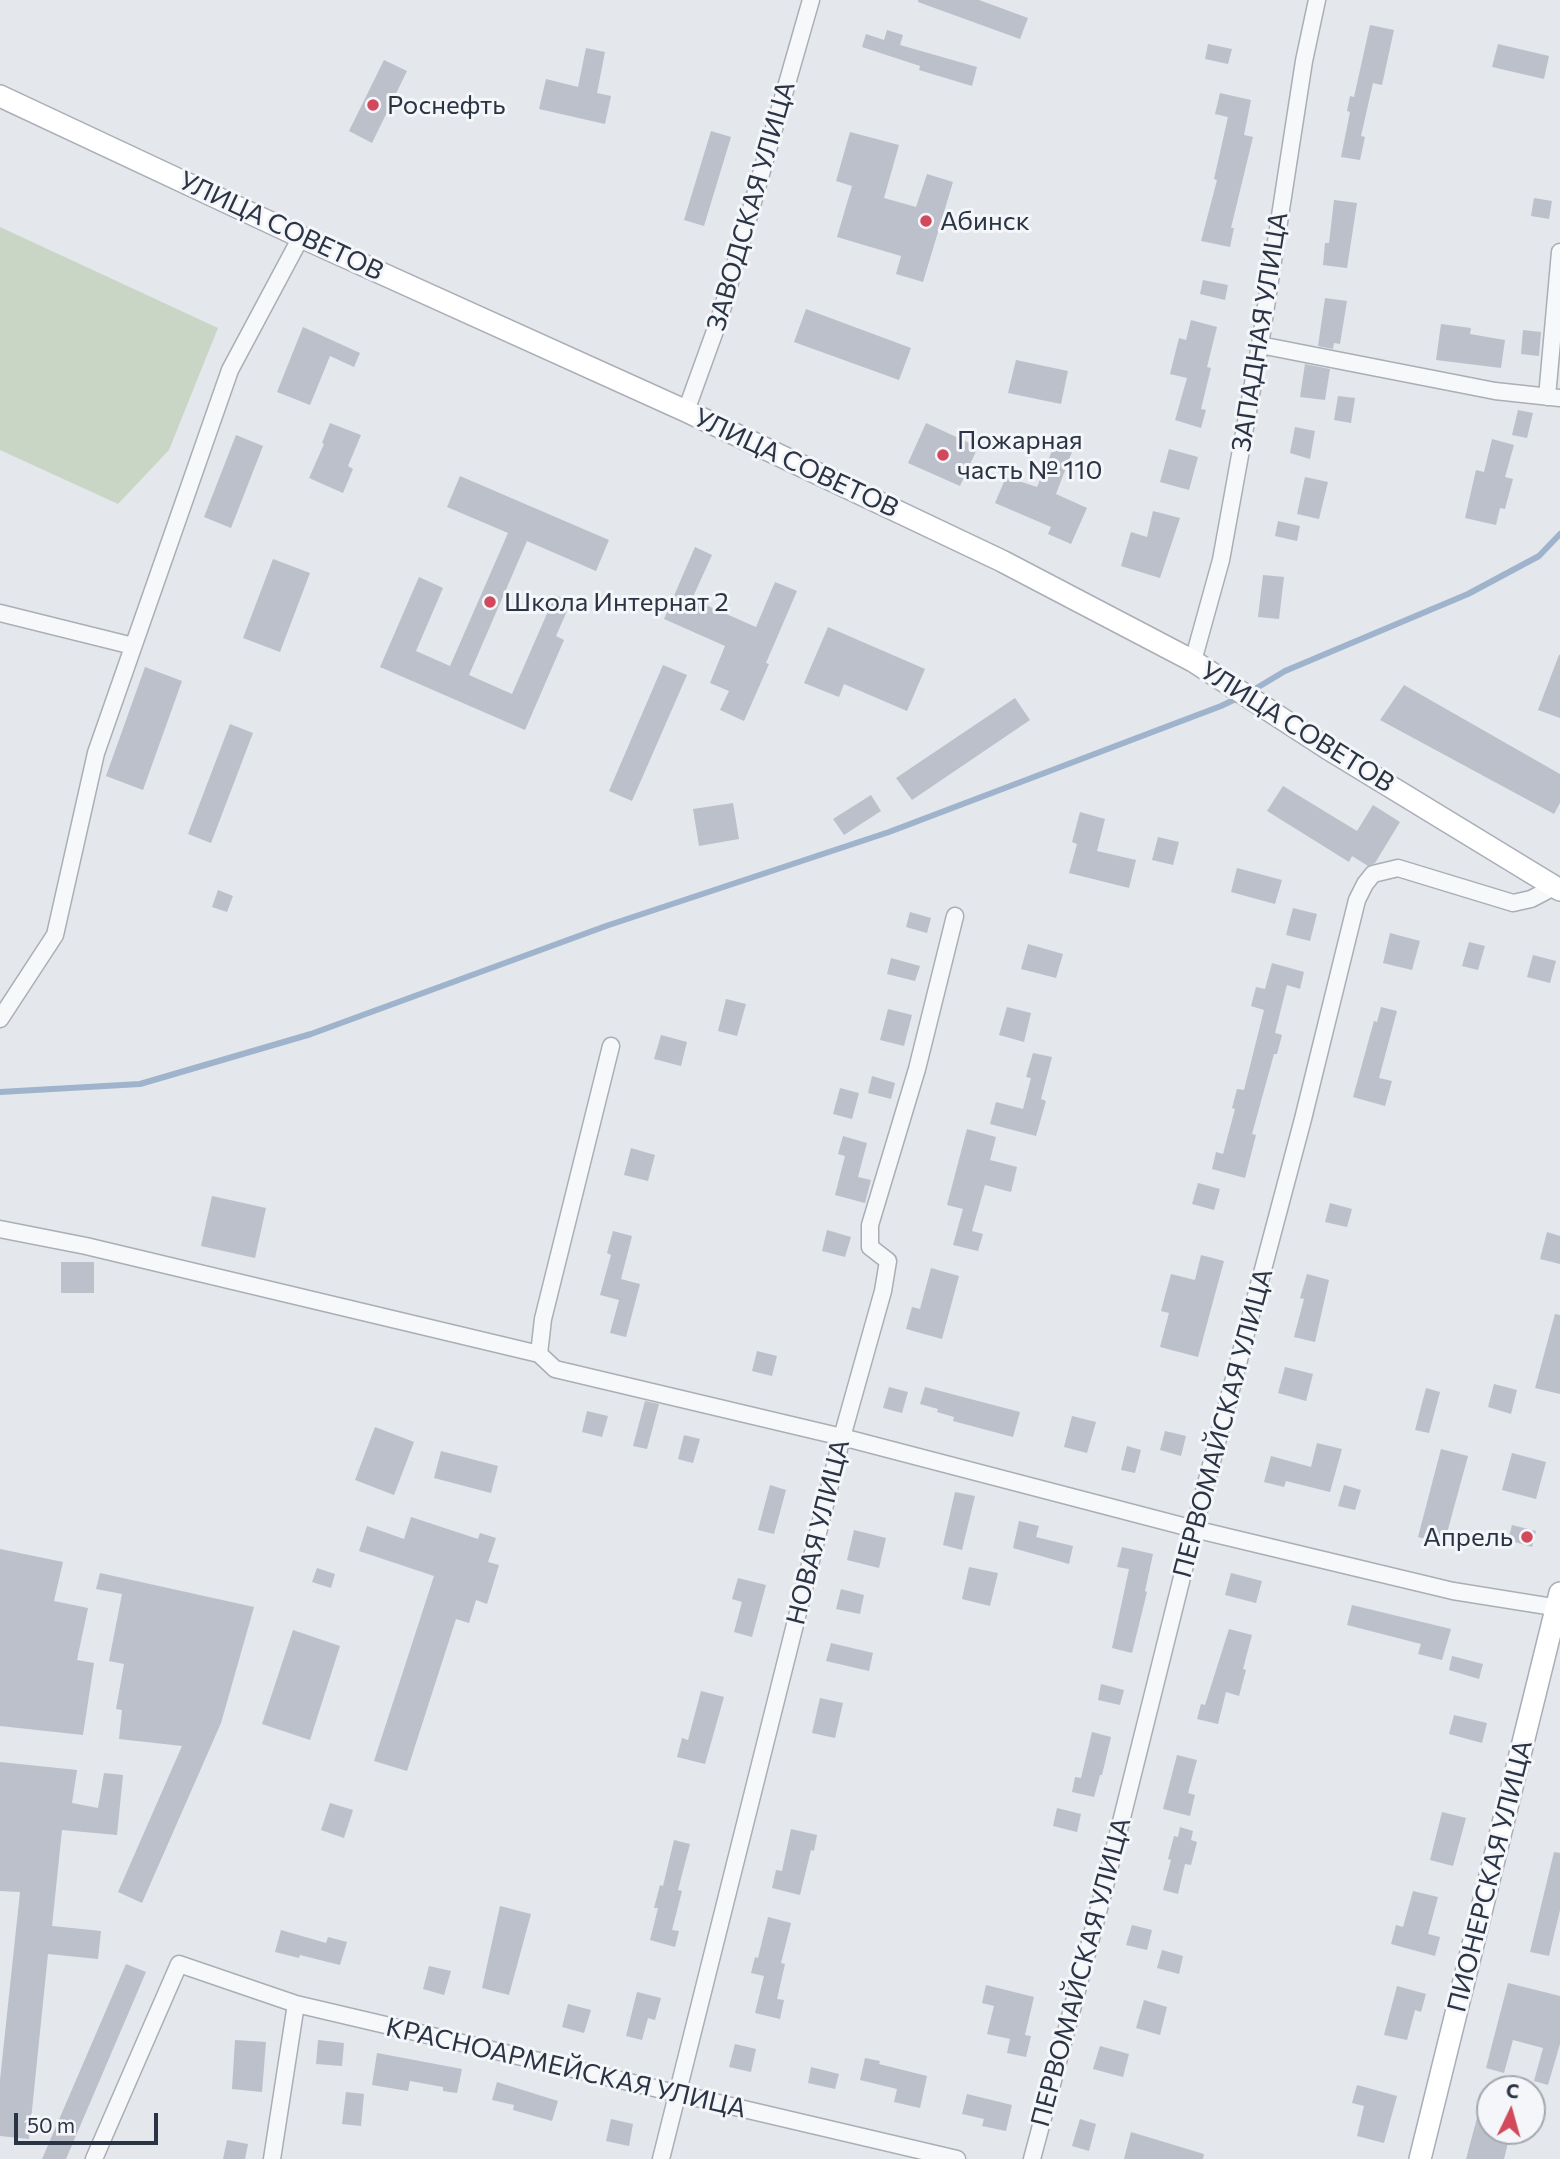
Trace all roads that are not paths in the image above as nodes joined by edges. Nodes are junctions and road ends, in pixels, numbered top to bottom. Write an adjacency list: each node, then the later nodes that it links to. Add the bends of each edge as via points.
1 (811, 0): 8 (street, ЗАВОДСКАЯ УЛИЦА, via 720,317)
2 (1317, 0): 6 (street, ЗАПАДНАЯ УЛИЦА)
3 (0, 96): 4 (main road, УЛИЦА СОВЕТОВ)
4 (302, 237): 8 (main road, УЛИЦА СОВЕТОВ); 10 (street, via 230,370)
5 (1560, 252): 7 (street)
6 (1259, 345): 7 (street); 11 (street, ЗАПАДНАЯ УЛИЦА, via 1221,560)
7 (1553, 398)
8 (686, 411): 11 (main road, УЛИЦА СОВЕТОВ, via 1002,561)
9 (0, 612): 10 (street)
10 (133, 646): 14 (street, via 96,752 55,934)
11 (1193, 662): 12 (main road, УЛИЦА СОВЕТОВ)
12 (1557, 889): 19 (street, ПЕРВОМАЙСКАЯ УЛИЦА, via 1513,903 1398,868 1373,874 1365,884 1357,900)
13 (956, 916): 18 (street, НОВАЯ УЛИЦА, via 870,1225 870,1247 888,1261)
14 (0, 1019)
15 (611, 1046): 17 (street, via 542,1319)
16 (0, 1228): 17 (street)
17 (539, 1354): 18 (street, via 555,1369)
18 (842, 1437): 19 (street); 22 (street, НОВАЯ УЛИЦА)
19 (1194, 1529): 20 (street, via 1453,1591); 27 (street, ПЕРВОМАЙСКАЯ УЛИЦА)
20 (1559, 1604): 28 (main road, ПИОНЕРСКАЯ УЛИЦА)
21 (296, 2004): 22 (street, КРАСНОАРМЕЙСКАЯ УЛИЦА); 23 (street, КРАСНОАРМЕЙСКАЯ УЛИЦА, via 179,1964); 24 (street)
22 (677, 2094): 25 (street, НОВАЯ УЛИЦА); 26 (street, КРАСНОАРМЕЙСКАЯ УЛИЦА)
23 (94, 2159)
24 (272, 2159)
25 (660, 2159)
26 (957, 2159)
27 (1031, 2159)
28 (1420, 2159)

